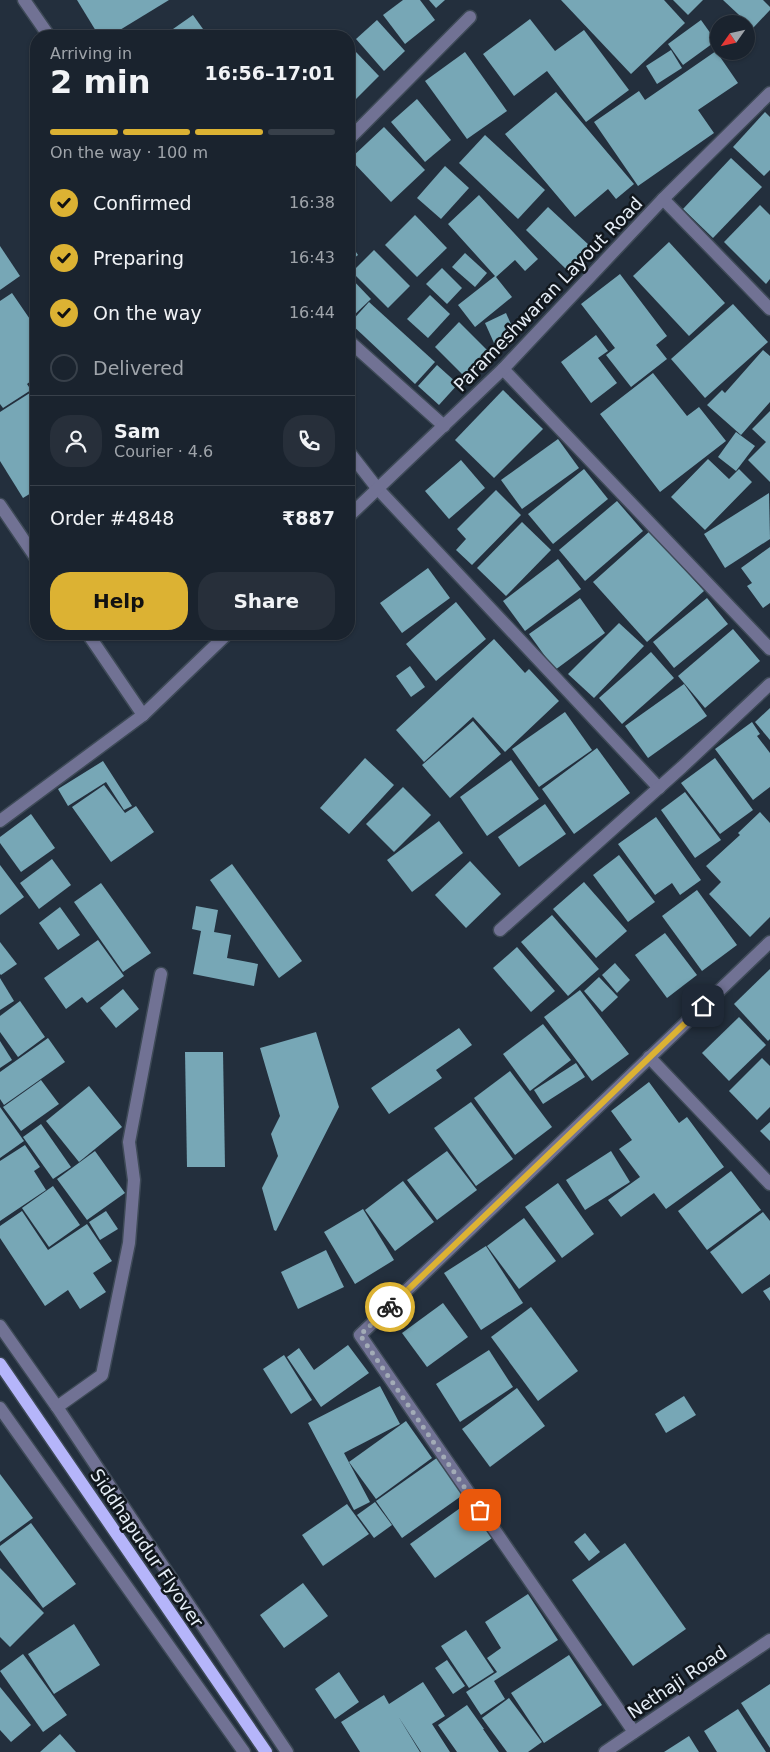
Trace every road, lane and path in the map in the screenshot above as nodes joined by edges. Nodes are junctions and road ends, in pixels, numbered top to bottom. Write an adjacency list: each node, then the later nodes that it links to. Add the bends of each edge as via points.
1 (24, 0): 3 (street)
2 (470, 17): 5 (street)
3 (45, 30)
4 (768, 99): 6 (street, Parameshwaran Layout Road)
5 (355, 133)
6 (663, 199): 7 (street); 9 (street, Parameshwaran Layout Road)
7 (770, 309)
8 (355, 346): 10 (street)
9 (503, 369): 10 (street, Parameshwaran Layout Road); 18 (street)
10 (444, 426): 12 (street, Parameshwaran Layout Road)
11 (355, 460): 12 (street)
12 (377, 488): 14 (street, Parameshwaran Layout Road); 21 (street)
13 (0, 505): 15 (street)
14 (355, 510)
15 (30, 549)
16 (92, 640): 20 (street)
17 (221, 640): 20 (street)
18 (770, 649)
19 (770, 684): 21 (street)
20 (143, 715): 22 (street)
21 (659, 788): 23 (street)
22 (0, 821)
23 (500, 930)
24 (770, 942): 26 (street)
25 (161, 974): 30 (street, via 129,1142 134,1180 129,1243 102,1375)
26 (650, 1057): 27 (street); 33 (street, via 360,1335)
27 (770, 1184)
28 (0, 1326): 30 (street)
29 (0, 1364): 35 (main road, Siddhapudur Flyover)
30 (57, 1407): 36 (street)
31 (0, 1408): 34 (street)
32 (770, 1640): 33 (street, Nethaji Road)
33 (634, 1732): 37 (street, Nethaji Road)
34 (244, 1752)
35 (266, 1752)
36 (286, 1752)
37 (604, 1752)

